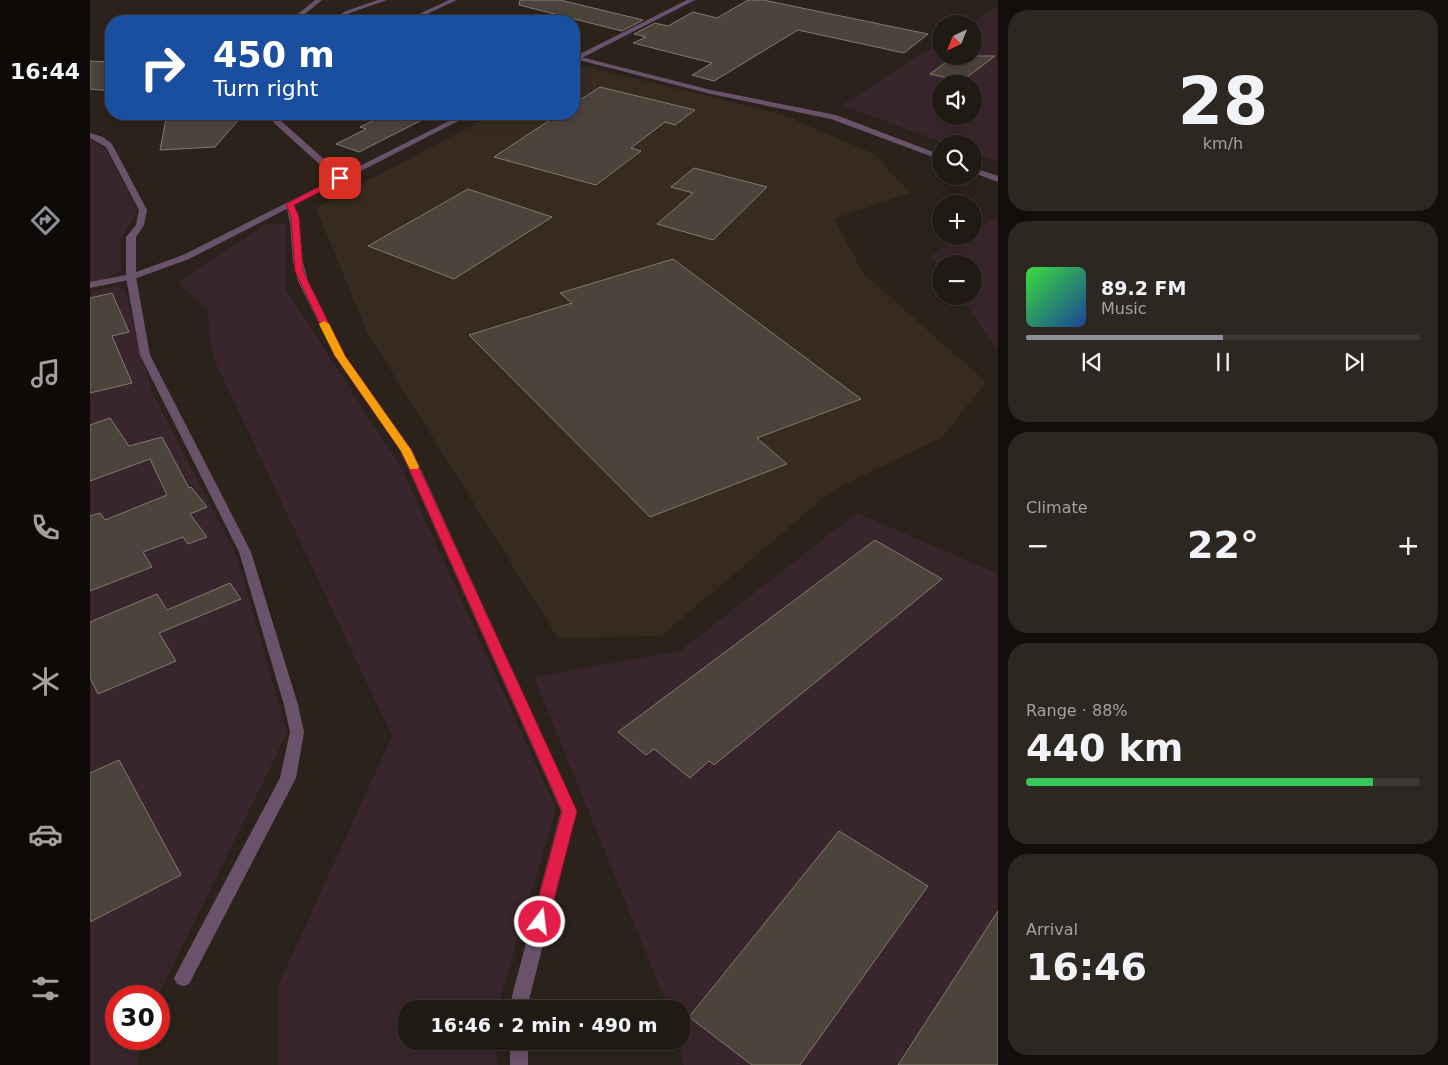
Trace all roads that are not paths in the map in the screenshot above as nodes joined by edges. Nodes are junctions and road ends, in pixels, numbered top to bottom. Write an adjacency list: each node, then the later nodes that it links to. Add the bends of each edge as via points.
1 (319, 0): 5 (street)
2 (384, 0): 6 (street)
3 (454, 0): 7 (street)
4 (692, 0): 8 (street)
5 (299, 15)
6 (342, 15)
7 (420, 15)
8 (580, 56)
9 (580, 60): 13 (street, via 833,118)
10 (278, 120): 15 (street)
11 (456, 120): 15 (street)
12 (90, 135): 18 (street, via 109,146 143,210 140,225 131,237)
13 (932, 155)
14 (982, 173): 16 (street)
15 (340, 178): 17 (street)
16 (998, 179)
17 (290, 204): 18 (street, via 186,257); 21 (street, via 295,217 299,271 303,281 340,356 406,450 570,811)
18 (131, 277): 19 (street); 20 (street, via 145,355 245,552 292,705 297,732 288,778)
19 (90, 285)
20 (183, 978)
21 (521, 1000)
22 (520, 1050): 23 (street)
23 (519, 1065)

